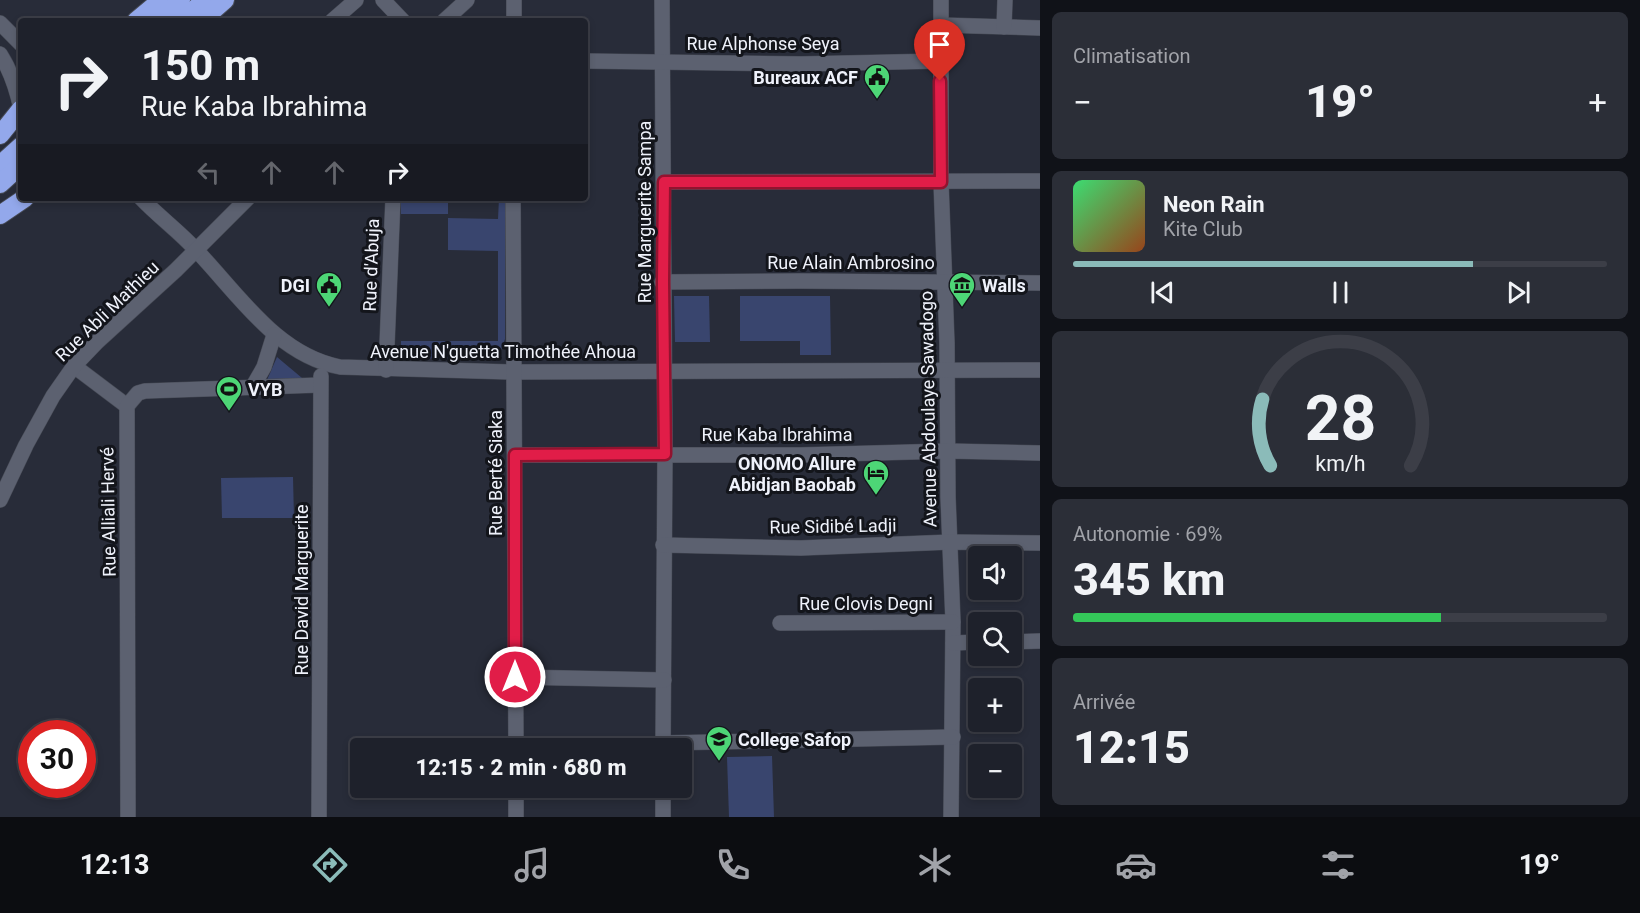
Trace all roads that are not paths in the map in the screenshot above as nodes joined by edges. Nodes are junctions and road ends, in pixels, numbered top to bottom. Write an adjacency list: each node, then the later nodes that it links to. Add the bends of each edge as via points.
1 (161, 0): 12 (highway)
2 (182, 0): 13 (highway)
3 (205, 0): 14 (highway)
4 (225, 0): 15 (highway)
5 (356, 0): 16 (street)
6 (383, 0): 17 (street)
7 (467, 0): 18 (street)
8 (514, 0): 19 (street)
9 (662, 0): 28 (street, Rue Marguerite Sampa)
10 (941, 0): 21 (street, Avenue Abdoulaye Sawadogo)
11 (1005, 0): 22 (street)
12 (140, 18)
13 (161, 18)
14 (184, 18)
15 (204, 18)
16 (335, 18)
17 (400, 18)
18 (447, 18)
19 (514, 18)
20 (0, 23): 24 (street)
21 (941, 25): 22 (street); 27 (street, Avenue Abdoulaye Sawadogo)
22 (1004, 27): 23 (street)
23 (1040, 28)
24 (18, 41)
25 (0, 54): 29 (street)
26 (588, 61): 28 (street, Rue Alphonse Seya)
27 (940, 61): 28 (street, Rue Alphonse Seya); 37 (street, Avenue Abdoulaye Sawadogo)
28 (663, 62): 36 (street, Rue Marguerite Sampa)
29 (18, 96)
30 (18, 113): 31 (highway)
31 (0, 135)
32 (18, 149): 33 (highway)
33 (0, 165)
34 (18, 168): 38 (highway)
35 (1040, 181): 37 (street)
36 (664, 182): 37 (street); 46 (street, Rue Marguerite Sampa)
37 (941, 182): 47 (street, Avenue Abdoulaye Sawadogo)
38 (0, 184)
39 (21, 201): 44 (highway)
40 (144, 201): 45 (street, Avenue N'guetta Timothée Ahoua)
41 (245, 201): 45 (street, Rue Abli Mathieu)
42 (393, 201): 52 (street, Rue d'Abuja)
43 (513, 201): 56 (street, Rue Berté Siaka)
44 (0, 215)
45 (195, 249): 49 (street, Avenue N'guetta Timothée Ahoua); 51 (street, Rue Abli Mathieu)
46 (663, 282): 47 (street, Rue Alain Ambrosino); 55 (street, Rue Marguerite Sampa)
47 (944, 282): 48 (street, Rue Alain Ambrosino); 53 (street, Avenue Abdoulaye Sawadogo)
48 (1040, 283)
49 (274, 335): 50 (street, Avenue N'guetta Timothée Ahoua); 58 (street, via 264,367)
50 (322, 364): 52 (street, Avenue N'guetta Timothée Ahoua); 57 (street, Rue David Marguerite)
51 (74, 366): 59 (street); 64 (street, Rue Abli Mathieu, via 42,416)
52 (386, 370): 56 (street, Avenue N'guetta Timothée Ahoua)
53 (947, 370): 54 (street, Avenue N'guetta Timothée Ahoua); 55 (street, Avenue N'guetta Timothée Ahoua); 60 (street, Avenue Abdoulaye Sawadogo)
54 (1040, 370)
55 (665, 371): 56 (street, Avenue N'guetta Timothée Ahoua); 62 (street, Rue Marguerite Sampa)
56 (513, 372): 63 (street, Rue Berté Siaka)
57 (320, 384): 58 (street); 83 (street, Rue David Marguerite)
58 (252, 387): 59 (street, via 145,391)
59 (127, 406): 82 (street, Rue Alliali Hervé)
60 (948, 451): 61 (street, Rue Kaba Ibrahima); 62 (street, Rue Kaba Ibrahima); 65 (street, Avenue Abdoulaye Sawadogo)
61 (1040, 453)
62 (665, 454): 63 (street, Rue Kaba Ibrahima); 67 (street, Rue Marguerite Sampa)
63 (515, 455): 74 (street, Rue Berté Siaka)
64 (0, 500)
65 (951, 542): 66 (street, Rue Sidibé Ladji); 67 (street, Rue Sidibé Ladji, via 801,548); 68 (street, Avenue Abdoulaye Sawadogo)
66 (1040, 543)
67 (663, 545): 75 (street, Rue Marguerite Sampa)
68 (953, 622): 69 (street, Rue Clovis Degni); 73 (street, Avenue Abdoulaye Sawadogo)
69 (780, 623)
70 (1040, 641): 72 (street)
71 (968, 642): 73 (street)
72 (1022, 642)
73 (953, 643): 76 (street, Avenue Abdoulaye Sawadogo)
74 (515, 677): 75 (street); 77 (street, Rue Berté Siaka)
75 (664, 680): 78 (street, Rue Marguerite Sampa)
76 (953, 736): 79 (street); 86 (street, Avenue Abdoulaye Sawadogo)
77 (516, 738)
78 (663, 738)
79 (692, 745)
80 (516, 798): 84 (street)
81 (663, 798): 85 (street)
82 (128, 817)
83 (319, 817)
84 (516, 817)
85 (663, 817)
86 (951, 817)

